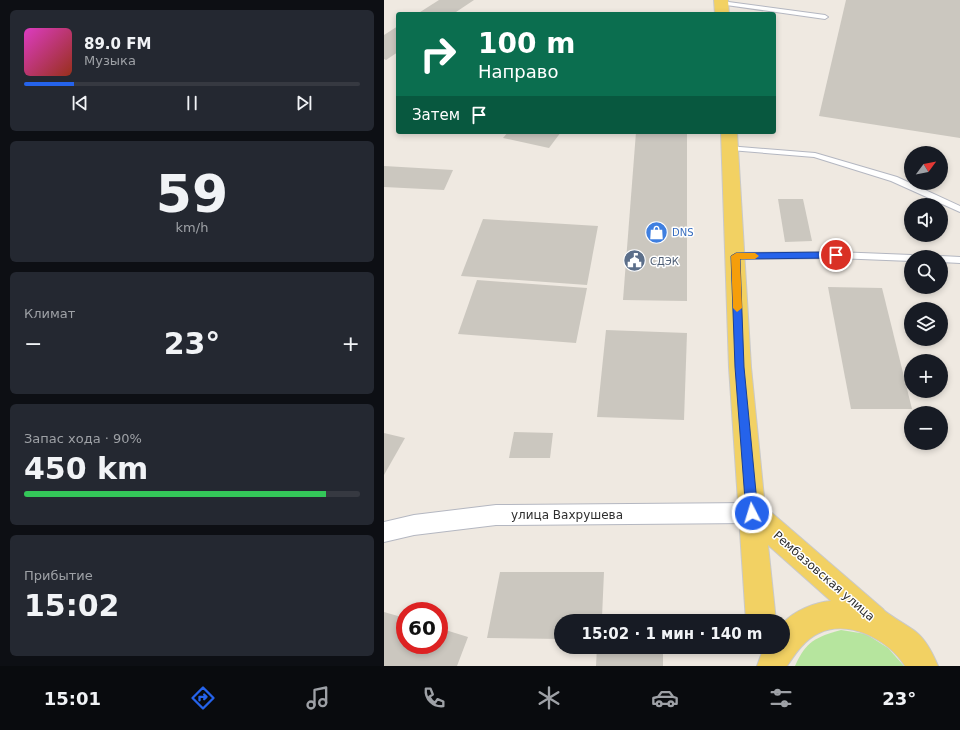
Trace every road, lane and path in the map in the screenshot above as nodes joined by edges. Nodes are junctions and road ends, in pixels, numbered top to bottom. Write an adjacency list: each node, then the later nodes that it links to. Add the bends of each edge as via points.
1 (750, 0): 3 (lane)
2 (721, 6): 3 (lane)
3 (744, 6): 4 (lane); 5 (lane)
4 (746, 12)
5 (825, 16)
6 (729, 140): 7 (lane, via 815,155 894,179); 8 (main road)
7 (960, 209)
8 (736, 256): 9 (lane, via 836,255); 12 (main road, via 740,367)
9 (904, 258)
10 (948, 259): 11 (lane)
11 (960, 260)
12 (752, 513): 13 (street, улица Вахрушева, via 496,516 414,525); 14 (main road); 15 (main road, Рембазовская улица)
13 (384, 532)
14 (760, 614)
15 (878, 623): 16 (main road, via 846,614 816,618); 19 (main road)
16 (790, 636)
17 (764, 654): 20 (main road)
18 (778, 654): 21 (main road)
19 (915, 655): 22 (main road)
20 (765, 666)
21 (772, 666)
22 (936, 666)

